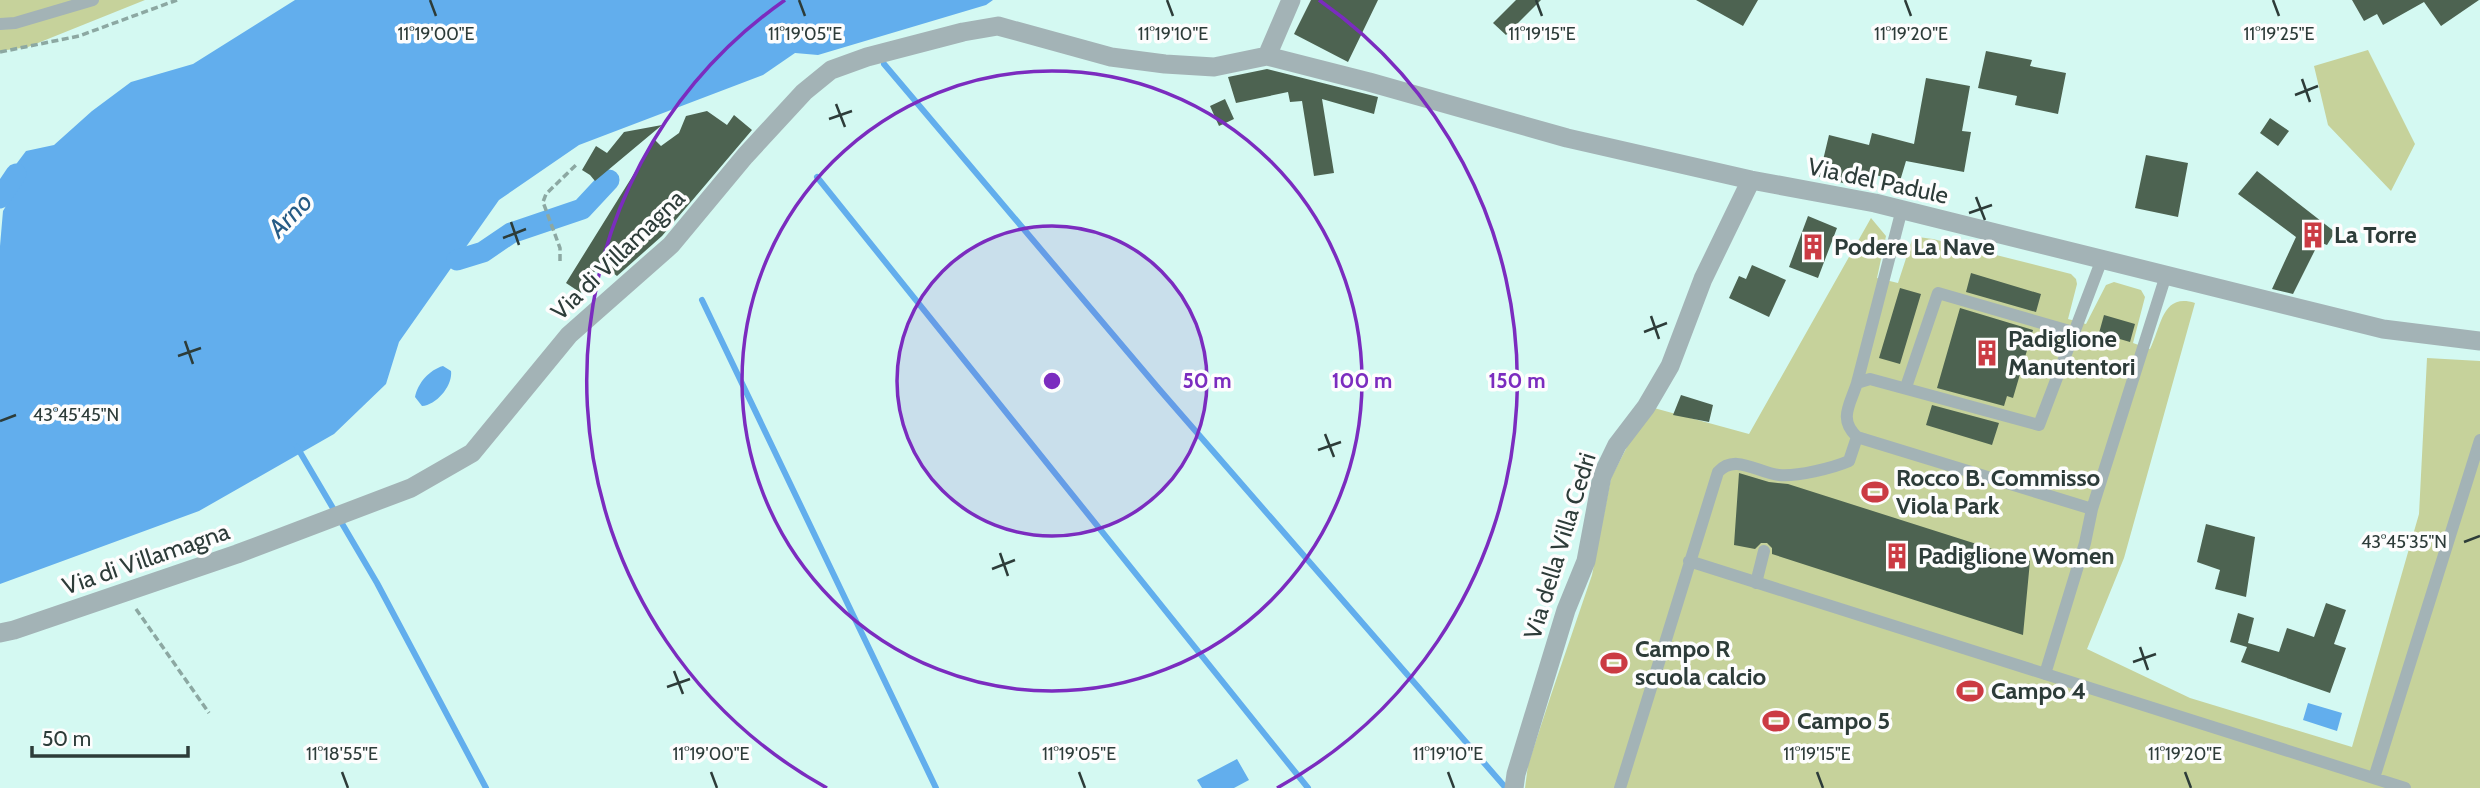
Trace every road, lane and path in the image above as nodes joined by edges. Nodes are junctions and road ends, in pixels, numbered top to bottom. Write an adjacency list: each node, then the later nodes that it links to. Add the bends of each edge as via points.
1 (93, 0): 4 (lane)
2 (177, 0): 5 (path, via 79,36)
3 (1291, 0): 6 (street)
4 (0, 24)
5 (0, 52)
6 (1267, 56): 8 (street, Via del Padule, via 1567,138); 23 (street, Via di Villamagna, via 1214,67 1165,64 1111,57 998,26 831,70 804,92 745,156 671,245 569,335 471,453 411,488)
7 (577, 164): 11 (path, via 542,202 560,248)
8 (1751, 180): 9 (street, Via del Padule); 28 (street, Via della Villa Cedri, via 1703,279 1670,366 1617,445 1602,477 1586,561 1566,610)
9 (1902, 209): 10 (street, Via del Padule); 15 (lane)
10 (2102, 259): 12 (street, Via del Padule); 13 (lane)
11 (560, 261)
12 (2166, 275): 14 (street, Via del Padule, via 2384,329); 19 (lane)
13 (2073, 332): 16 (lane, via 2039,425); 16 (lane, via 1938,293)
14 (2480, 341)
15 (1857, 383): 16 (lane, via 1870,379); 17 (lane, via 1845,418)
16 (1906, 387)
17 (1857, 437): 19 (lane); 21 (lane, via 1849,461 1833,468 1780,476 1733,463 1723,467)
18 (2480, 440): 27 (lane)
19 (2092, 509): 25 (lane)
20 (1764, 551): 22 (lane)
21 (1689, 562): 22 (lane); 29 (lane)
22 (1756, 583): 25 (lane)
23 (124, 593): 24 (street, Via di Villamagna); 26 (path)
24 (0, 633)
25 (2045, 674): 27 (lane)
26 (209, 713)
27 (2374, 778): 30 (lane)
28 (1514, 788)
29 (1620, 788)
30 (2405, 788)

